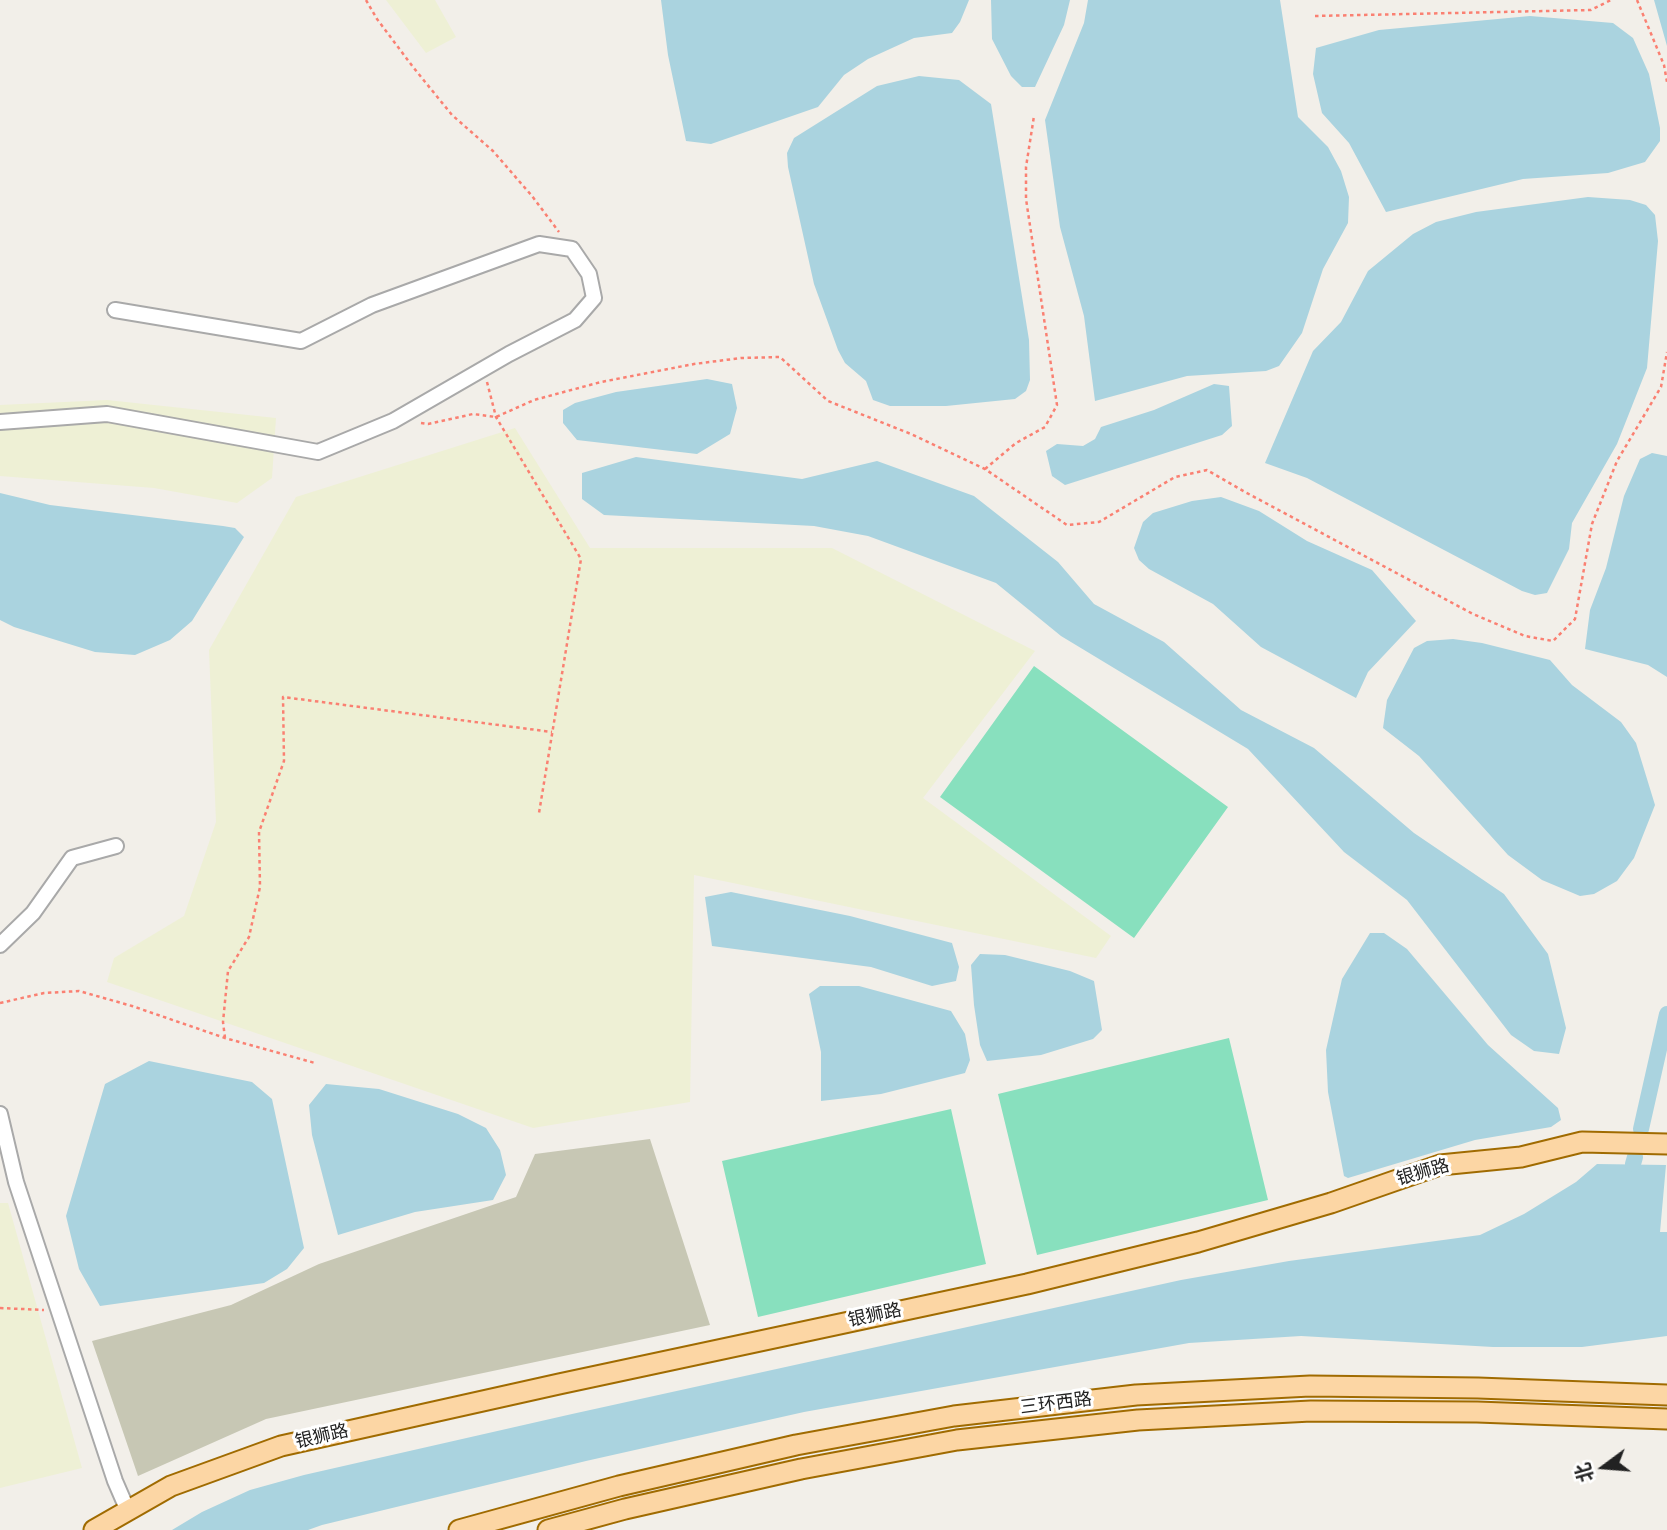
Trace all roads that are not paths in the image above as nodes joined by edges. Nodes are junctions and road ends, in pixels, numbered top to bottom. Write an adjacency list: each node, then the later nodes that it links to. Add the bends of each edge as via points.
1 (115, 310): 2 (street, via 301,341 372,304 539,244 572,248 589,274 594,298 575,320 393,421 318,452 107,414)
2 (0, 422)
3 (116, 846): 4 (street, via 72,858 33,913)
4 (0, 944)
5 (0, 1115): 8 (street)
6 (1667, 1144): 11 (main road, 银狮路, via 1582,1142 1521,1157 1440,1165 1291,1215 1067,1274 281,1446 171,1486)
7 (0, 1182): 8 (street)
8 (16, 1182): 11 (street)
9 (1667, 1395): 13 (main road, 三环西路, via 1310,1386 1136,1395 954,1416 796,1445 619,1486)
10 (1667, 1419): 14 (main road, 三环西路, via 1311,1411 1138,1419 957,1440 801,1469)
11 (128, 1511): 12 (main road, 银狮路)
12 (94, 1530)
13 (459, 1530)
14 (548, 1530)

